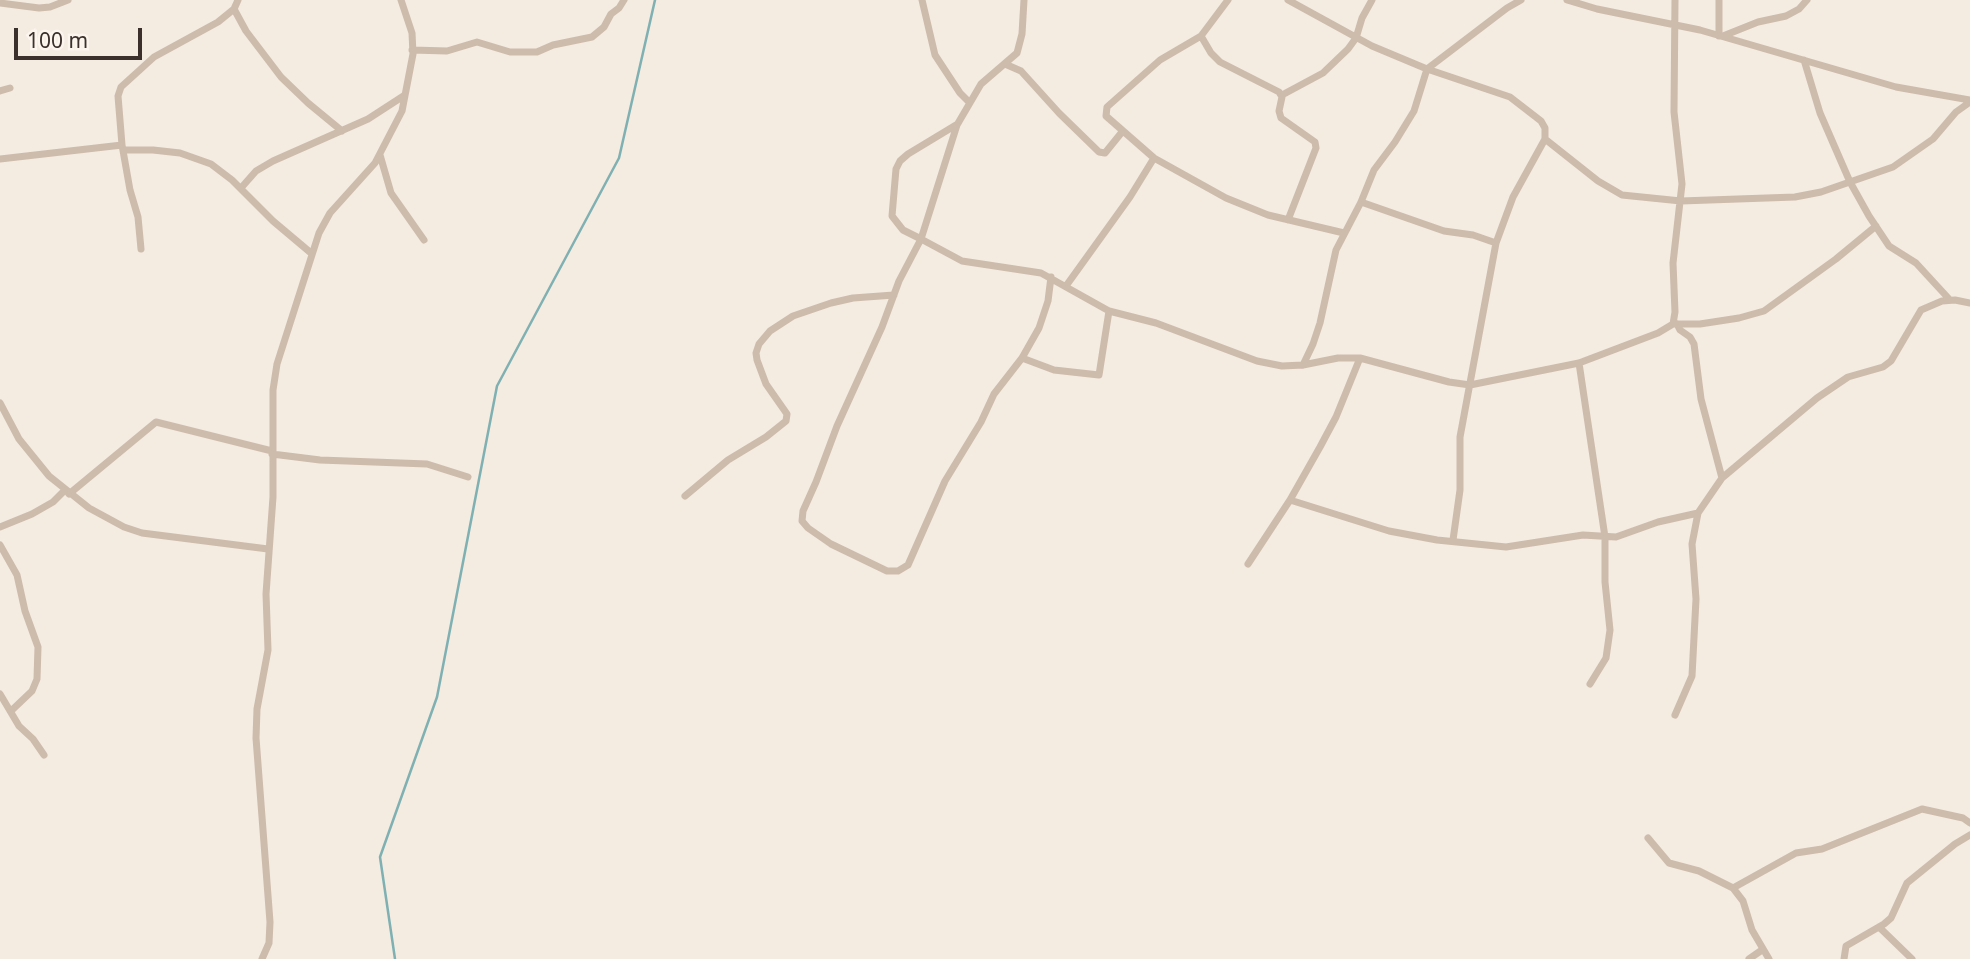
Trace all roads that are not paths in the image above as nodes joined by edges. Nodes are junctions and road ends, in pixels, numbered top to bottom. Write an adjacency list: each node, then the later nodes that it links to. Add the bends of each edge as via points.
1 (68, 0): 16 (street, via 39,8)
2 (238, 0): 17 (street)
3 (401, 0): 22 (street, via 412,33)
4 (624, 0): 22 (street, via 592,37 537,52 510,52 480,43 447,51)
5 (922, 0): 31 (street, via 936,55)
6 (1024, 0): 24 (street, via 1020,44)
7 (1228, 0): 19 (street)
8 (1288, 0): 21 (street)
9 (1372, 0): 21 (street)
10 (1521, 0): 25 (street)
11 (1560, 0): 12 (street)
12 (1568, 0): 18 (street)
13 (1675, 0): 18 (street)
14 (1719, 0): 20 (street)
15 (1807, 0): 20 (street, via 1786,16)
16 (0, 4)
17 (234, 9): 33 (street, via 281,77); 36 (street, via 154,57 125,81 118,96)
18 (1676, 25): 20 (street); 42 (street, via 1674,99)
19 (1201, 36): 29 (street, via 1220,62); 34 (street, via 1160,60 1107,107 1107,117)
20 (1721, 36): 23 (street)
21 (1356, 38): 25 (street); 29 (street, via 1330,68)
22 (412, 50): 28 (street)
23 (1804, 60): 30 (street, via 1896,87); 40 (street, via 1820,113)
24 (1005, 64): 31 (street, via 989,75); 34 (street, via 1021,71 1099,152 1104,153)
25 (1427, 69): 35 (street, via 1510,97 1541,121); 43 (street, via 1414,111 1374,170)
26 (10, 88): 27 (street)
27 (0, 91)
28 (405, 95): 33 (street); 37 (street)
29 (1282, 95): 44 (street, via 1280,118 1312,139 1316,148)
30 (1970, 101): 40 (street, via 1908,158)
31 (969, 102): 32 (street)
32 (957, 125): 47 (street); 47 (street, via 908,154 896,169 892,216 903,230)
33 (342, 131): 41 (street, via 256,170)
34 (1122, 132): 38 (street)
35 (1545, 139): 42 (street, via 1613,191); 49 (street, via 1513,197)
36 (122, 147): 39 (street); 41 (street, via 194,157 211,164); 50 (street)
37 (380, 155): 48 (street, via 391,193); 51 (street, via 330,213)
38 (1154, 158): 44 (street, via 1248,209); 53 (street)
39 (0, 159)
40 (1850, 182): 42 (street, via 1795,197); 45 (street)
41 (240, 188): 51 (street)
42 (1681, 201): 58 (street, via 1673,263)
43 (1361, 202): 46 (street); 49 (street, via 1444,231)
44 (1288, 220): 46 (street)
45 (1876, 226): 55 (street, via 1889,246 1916,262); 58 (street, via 1764,311)
46 (1344, 233): 62 (street, via 1332,260 1317,334)
47 (921, 239): 52 (street, via 962,261); 54 (street)
48 (424, 240)
49 (1496, 243): 63 (street)
50 (141, 249)
51 (311, 253): 65 (street, via 277,364)
52 (1051, 277): 53 (street); 59 (street, via 1044,315)
53 (1066, 286): 57 (street)
54 (894, 295): 59 (street, via 801,517 819,537 868,563 887,571 908,565 945,481 993,394); 69 (street, via 831,303 793,316 770,331 760,344 757,360 766,384 787,414 786,421)
55 (1950, 300): 56 (street); 67 (street, via 1921,310 1886,365 1838,383)
56 (1970, 303)
57 (1109, 311): 59 (street, via 1099,375 1054,370); 62 (street, via 1156,323 1257,361)
58 (1675, 324): 61 (street); 67 (street, via 1694,344 1701,399)
59 (1022, 358)
60 (1360, 358): 62 (street); 63 (street); 70 (street, via 1336,417)
61 (1579, 363): 63 (street); 73 (street)
62 (1303, 365)
63 (1470, 385): 74 (street, via 1460,437 1460,490)
64 (0, 403): 68 (street, via 19,439)
65 (272, 453): 66 (street, via 427,464); 68 (street, via 156,422); 76 (street)
66 (468, 477)
67 (1722, 478): 71 (street)
68 (67, 492): 72 (street); 76 (street, via 142,533)
69 (684, 496)
70 (1290, 500): 74 (street, via 1372,527); 77 (street)
71 (1698, 513): 73 (street); 81 (street, via 1692,544 1696,599 1692,676)
72 (0, 527)
73 (1605, 537): 74 (street, via 1583,535 1506,547); 78 (street, via 1610,640 1606,658)
74 (1452, 540)
75 (0, 545): 80 (street, via 17,575 38,647 37,679)
76 (268, 549): 89 (street, via 268,650 256,738 270,922 270,943)
77 (1248, 564)
78 (1590, 684)
79 (0, 694): 80 (street)
80 (11, 712): 82 (street)
81 (1675, 715)
82 (44, 755)
83 (1969, 818): 86 (street, via 1922,809 1822,849 1796,853)
84 (1970, 835): 87 (street, via 1907,883 1891,918)
85 (1648, 838): 86 (street, via 1670,863)
86 (1732, 888): 88 (street, via 1746,908)
87 (1880, 927): 92 (street, via 1846,946); 93 (street)
88 (1762, 950): 90 (street); 91 (street)
89 (262, 959)
90 (1749, 959)
91 (1769, 959)
92 (1844, 959)
93 (1912, 959)

